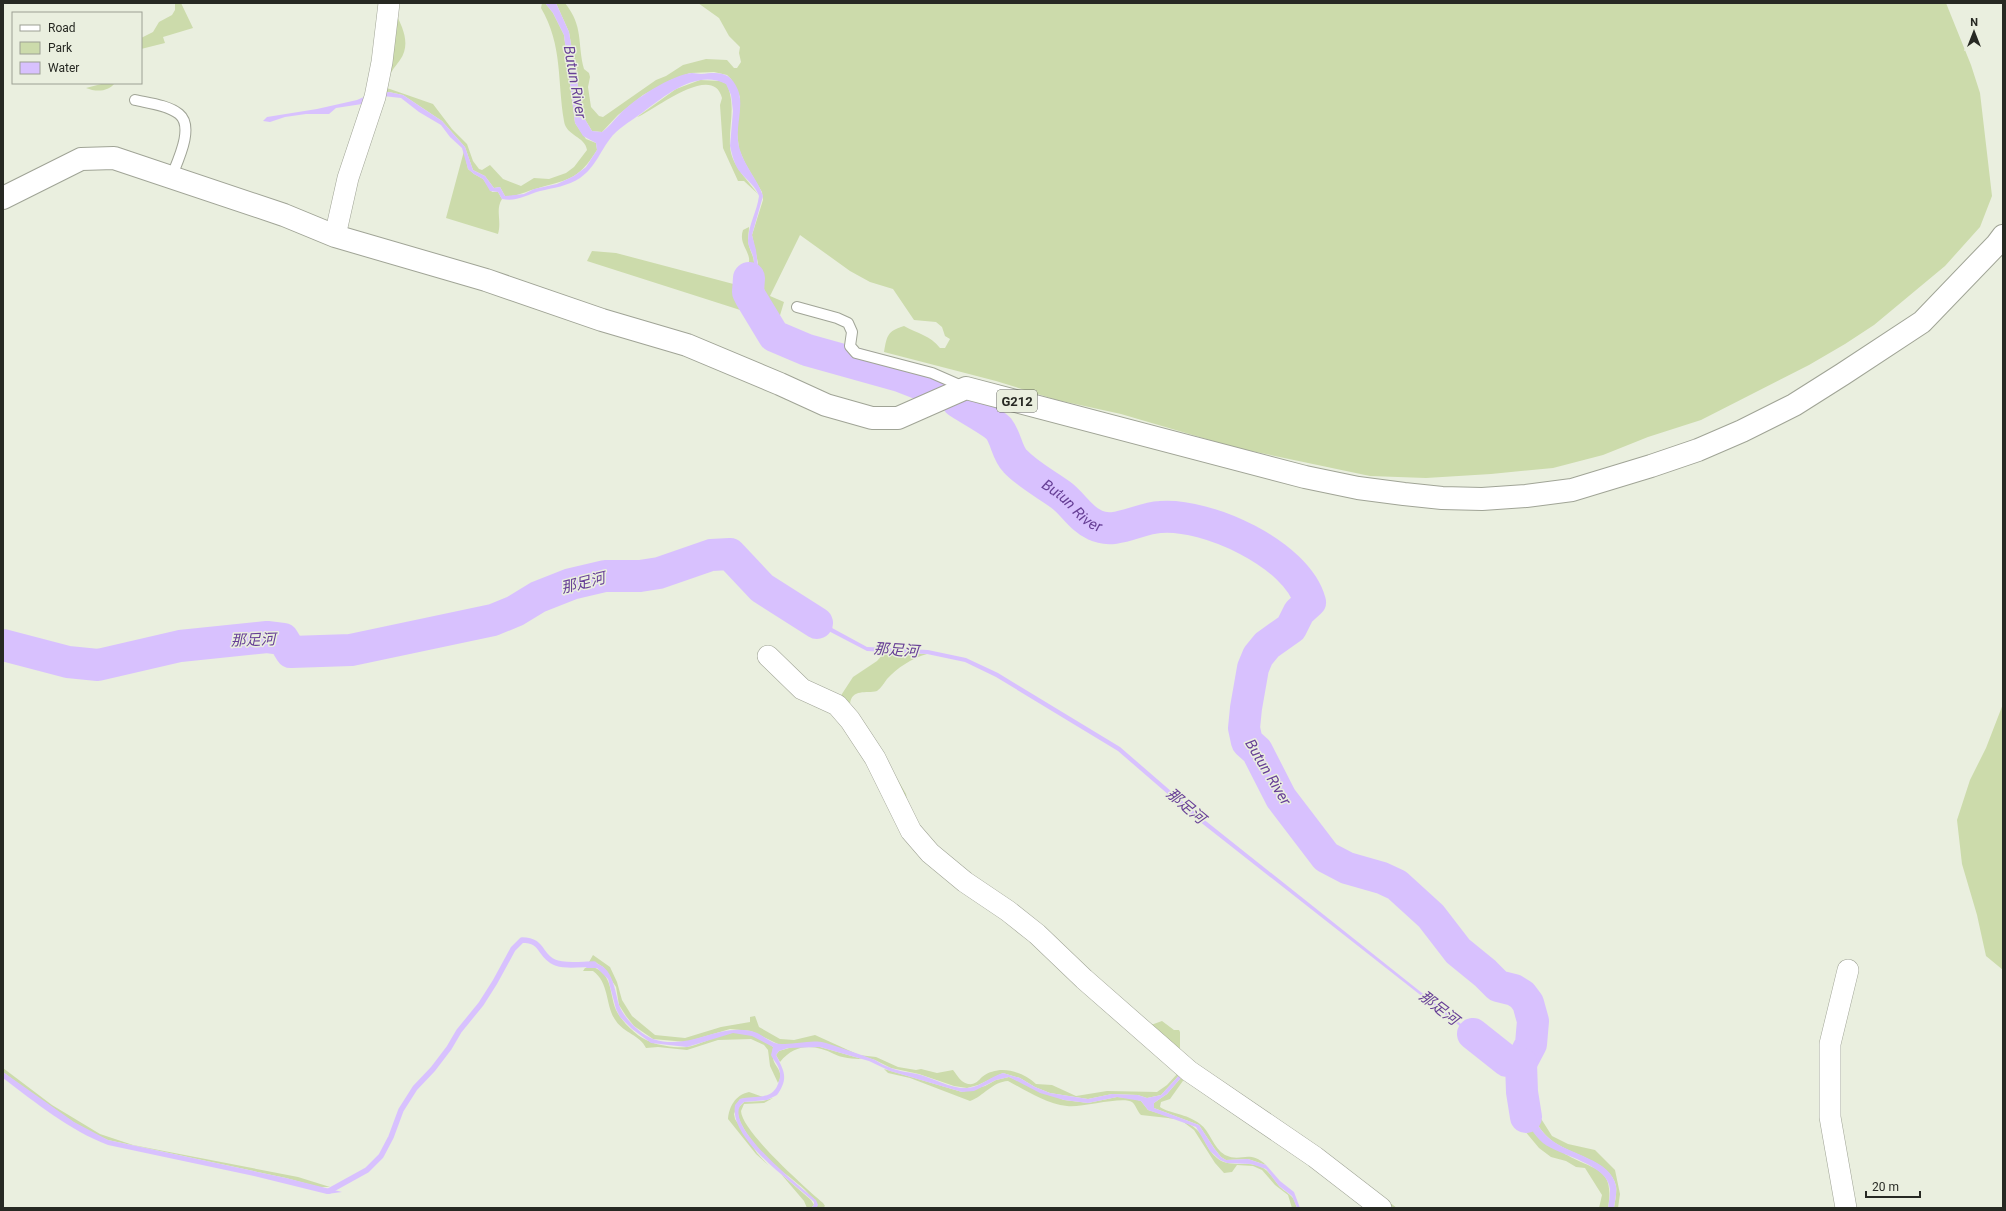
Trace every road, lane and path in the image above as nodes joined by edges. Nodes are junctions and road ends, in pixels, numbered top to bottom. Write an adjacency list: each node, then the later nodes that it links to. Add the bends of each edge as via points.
1 (389, 3): 5 (street, via 375,97 348,178)
2 (135, 100): 3 (lane, via 180,114 185,124 186,135)
3 (171, 178): 4 (highway, via 114,158 81,159); 5 (highway, via 284,215)
4 (3, 198)
5 (335, 236): 8 (highway, via 486,280 602,320 687,345 826,405 872,418 898,418)
6 (2003, 236): 8 (highway, G212, via 1922,322 1794,405 1698,450 1572,490 1482,500 1358,488 1284,472)
7 (797, 307): 8 (lane, via 848,323 852,332 850,346 856,353 932,373)
8 (966, 388)
9 (768, 656): 11 (street, via 802,689 837,705 850,720 875,758 911,831 930,853 1037,934 1084,980 1189,1071 1315,1157)
10 (1848, 970): 12 (street, via 1830,1044 1830,1117)
11 (1381, 1208)
12 (1846, 1208)

